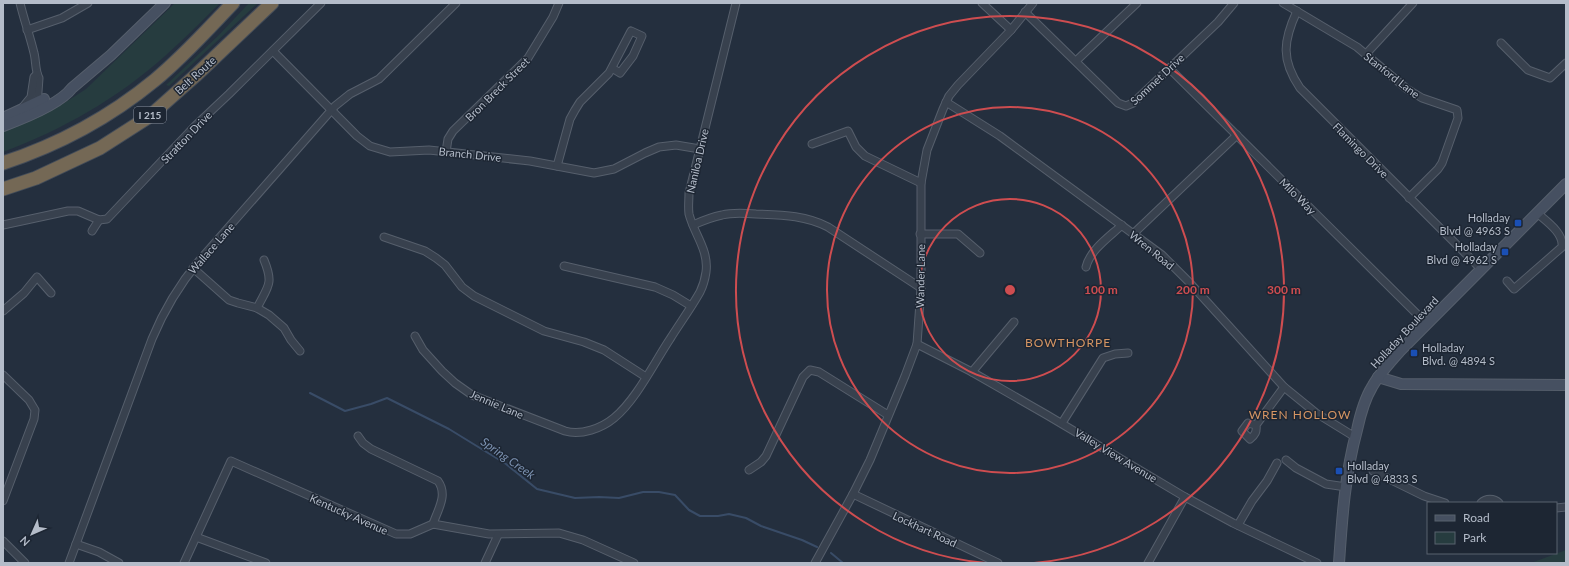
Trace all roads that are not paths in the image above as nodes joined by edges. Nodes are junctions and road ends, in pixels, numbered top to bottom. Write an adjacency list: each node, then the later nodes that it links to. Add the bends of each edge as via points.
1 (20, 3): 18 (street)
2 (88, 3): 18 (street, via 62,18)
3 (165, 3): 29 (main road, via 72,88 64,89)
4 (233, 3): 39 (highway, Belt Route / I 215, via 177,60 126,103 88,127 31,154)
5 (272, 3): 36 (highway, Belt Route / I 215, via 150,116)
6 (321, 3): 21 (street, Stratton Drive)
7 (456, 3): 30 (street, Wallace Lane, via 382,76 348,95)
8 (559, 3): 38 (street, Bron Breck Street, via 531,54 453,132 448,139)
9 (736, 3): 37 (street, Naniloa Drive)
10 (982, 3): 19 (street)
11 (1033, 3): 17 (street, Wander Lane)
12 (1137, 3): 23 (street)
13 (1234, 3): 25 (street, Sommet Drive)
14 (1283, 3): 16 (street, Stanford Lane)
15 (1412, 3): 22 (street)
16 (1298, 11): 22 (street, Stanford Lane); 45 (street, Flamingo Drive, via 1290,26 1286,44 1286,58 1293,78 1312,101)
17 (1026, 12): 19 (street, Wander Lane); 23 (street, Sommet Drive)
18 (28, 30): 27 (street, via 36,59)
19 (1011, 30): 28 (street, Wander Lane, via 984,56)
20 (1501, 43): 24 (street, via 1528,70 1550,78)
21 (273, 51): 30 (street, Branch Drive); 47 (street, Stratton Drive, via 195,126 111,216)
22 (1366, 54): 45 (street, Stanford Lane, via 1422,98 1457,110 1458,118 1442,162)
23 (1076, 61): 25 (street, Sommet Drive, via 1118,103 1126,106 1133,103)
24 (1566, 63)
25 (1170, 68): 34 (street, Milo Way)
26 (610, 71): 26 (street, via 631,31 642,36 633,56 620,73); 40 (street, via 575,110 570,119)
27 (36, 74): 29 (street, via 39,78); 31 (street, via 31,97)
28 (946, 102): 41 (street, Wander Lane, via 927,150); 50 (street, Wren Road, via 1000,136)
29 (36, 107): 31 (main road); 33 (main road)
30 (332, 110): 38 (street, Branch Drive, via 361,140 380,150); 59 (street, Wallace Lane)
31 (18, 112): 32 (main road)
32 (3, 118)
33 (3, 126)
34 (1237, 135): 53 (street); 68 (street, Milo Way)
35 (812, 144): 41 (street, via 848,131 856,147 865,156)
36 (100, 148): 43 (highway, Belt Route / I 215, via 36,178); 44 (highway, via 38,184)
37 (700, 149): 40 (street, Branch Drive, via 676,145 659,147 614,169 599,173); 49 (street, Naniloa Drive, via 688,199)
38 (446, 152): 40 (street, Branch Drive)
39 (3, 163)
40 (557, 166)
41 (921, 183): 52 (street, Wander Lane)
42 (1566, 184): 46 (main road, Holladay Boulevard)
43 (3, 189)
44 (3, 198)
45 (1409, 198): 60 (street, Flamingo Drive)
46 (1537, 213): 60 (main road, Holladay Boulevard); 61 (street, via 1560,236 1562,247 1514,289)
47 (100, 220): 48 (street, via 78,211 68,211); 51 (street, Stratton Drive)
48 (3, 225)
49 (693, 225): 62 (street, via 729,214 785,215 803,218 828,228); 64 (street, Naniloa Drive, via 703,247 706,266 702,286)
50 (1122, 225): 53 (street, Wren Road); 58 (street, via 1092,254)
51 (92, 231)
52 (920, 234): 55 (street, via 958,234); 62 (street, Wander Lane)
53 (1133, 234): 78 (street, Wren Road, via 1174,267)
54 (384, 237): 75 (street, via 436,258 445,265 462,287 474,296 544,331 604,350)
55 (980, 253)
56 (264, 260): 65 (street, via 270,280)
57 (564, 266): 64 (street, via 655,287)
58 (1086, 267)
59 (193, 268): 65 (street, via 229,300); 101 (street, Wallace Lane, via 174,295 158,327)
60 (1481, 269): 68 (main road, Holladay Boulevard)
61 (1507, 281)
62 (921, 288): 70 (street, Wander Lane)
63 (51, 293): 66 (street, via 37,277 24,293)
64 (691, 306): 75 (street, Naniloa Drive)
65 (257, 308): 71 (street, via 283,326 290,340)
66 (3, 311)
67 (1014, 322): 73 (street)
68 (1427, 324): 76 (main road, Holladay Boulevard)
69 (415, 336): 82 (street, Jennie Lane, via 423,350 442,371 472,395 565,432)
70 (917, 344): 73 (street, Valley View Avenue); 79 (street, Wander Lane)
71 (300, 351)
72 (1128, 353): 80 (street, via 1103,358)
73 (972, 372): 80 (street, Valley View Avenue)
74 (3, 374): 92 (street, via 35,410 34,420)
75 (646, 377): 82 (street, Naniloa Drive, via 615,418 594,429)
76 (1378, 377): 77 (main road, via 1401,384); 84 (main road, Holladay Boulevard, via 1366,399)
77 (1566, 385)
78 (1284, 387): 81 (street); 84 (street, Wren Road)
79 (888, 415): 87 (street, via 819,372 810,370 803,377 766,456); 90 (street, Wander Lane)
80 (1062, 423): 91 (street, Valley View Avenue)
81 (1256, 425)
82 (576, 433)
83 (358, 436): 96 (street, via 371,449 438,481 444,491)
84 (1355, 438): 89 (main road, Holladay Boulevard)
85 (1286, 460): 89 (street, via 1326,484)
86 (1277, 463): 97 (street)
87 (750, 470)
88 (1373, 471): 93 (street)
89 (1346, 487): 113 (main road, Holladay Boulevard)
90 (853, 494): 109 (street, Wander Lane); 110 (street, Lockhart Road)
91 (1185, 497): 97 (street, Valley View Avenue); 111 (street)
92 (3, 501)
93 (1442, 502)
94 (1482, 502): 95 (street, via 1492,499)
95 (1497, 502)
96 (433, 524): 98 (street, via 484,534); 99 (street, Kentucky Avenue, via 410,534 396,534 231,461)
97 (1238, 525): 112 (street, Valley View Avenue)
98 (498, 534): 107 (street); 108 (street, via 566,534)
99 (196, 536): 105 (street); 106 (street)
100 (3, 541): 102 (street)
101 (76, 544): 103 (street, Wallace Lane); 104 (street)
102 (25, 563)
103 (69, 563)
104 (119, 563)
105 (184, 563)
106 (266, 563)
107 (486, 563)
108 (634, 563)
109 (815, 563)
110 (998, 563)
111 (1148, 563)
112 (1317, 563)
113 (1339, 563)

